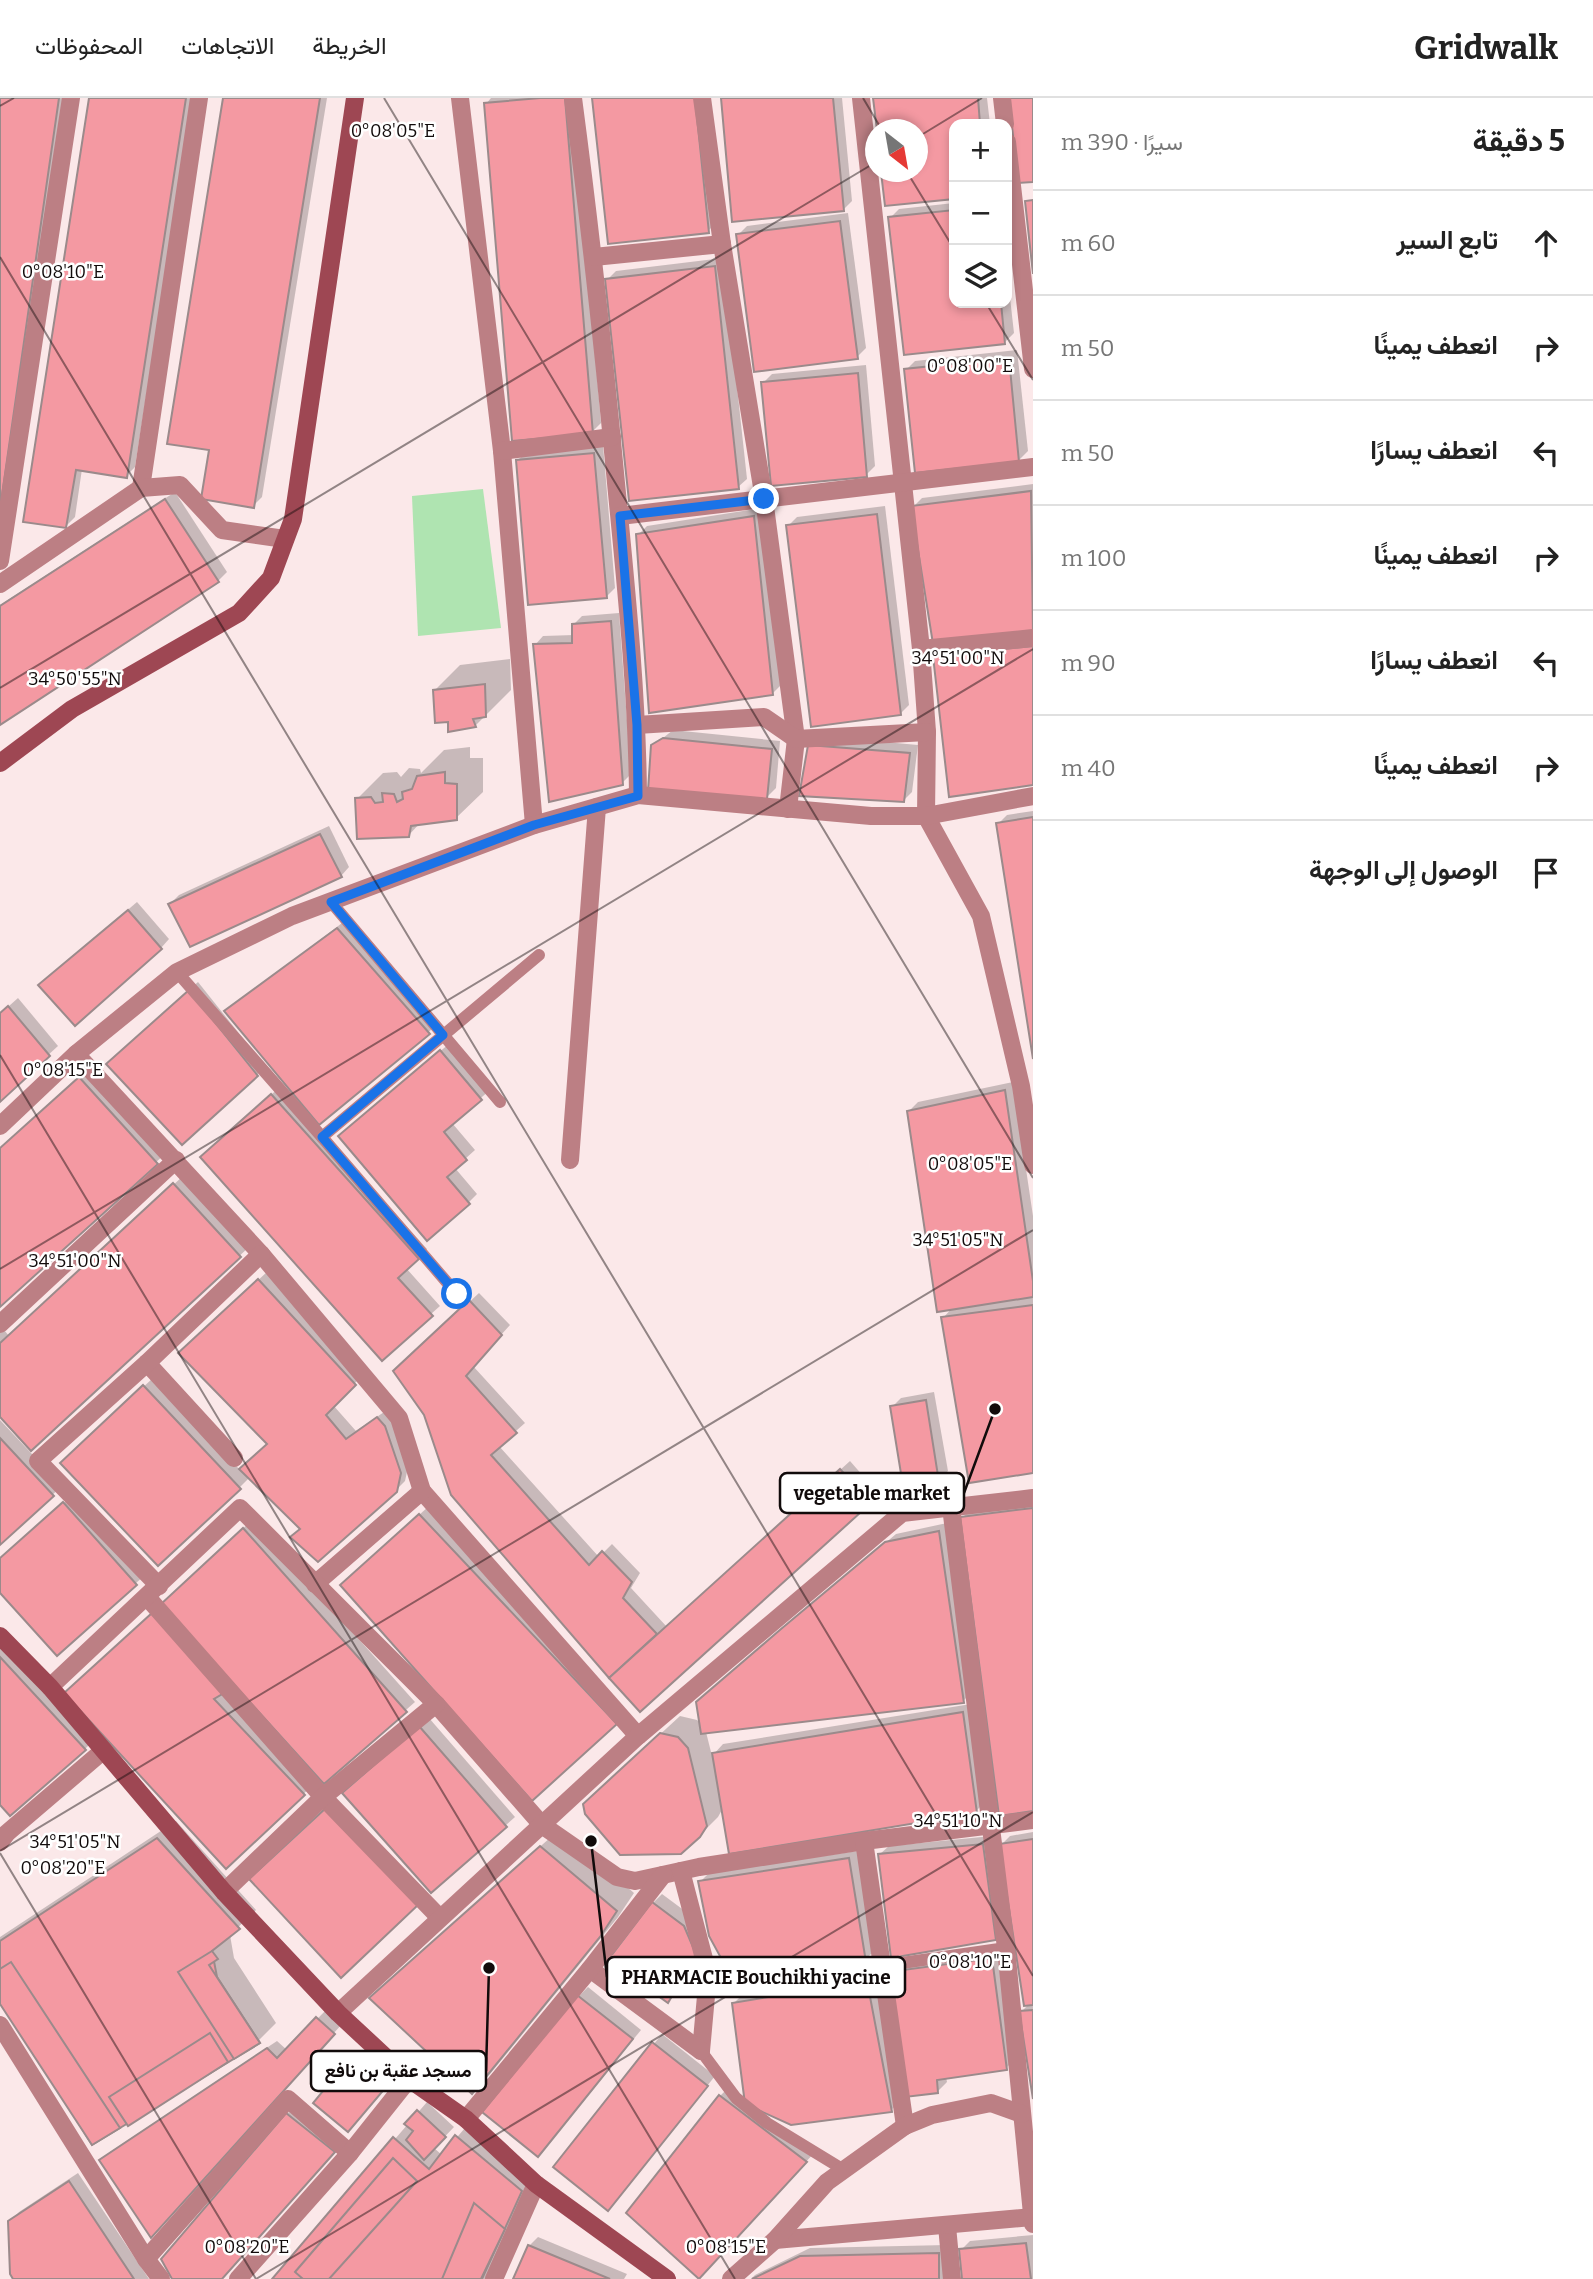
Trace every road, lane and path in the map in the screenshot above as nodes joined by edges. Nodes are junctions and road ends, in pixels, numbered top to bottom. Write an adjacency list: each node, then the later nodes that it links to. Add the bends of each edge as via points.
1 (71, 98): 22 (street)
2 (199, 98): 18 (street)
3 (355, 98): 21 (street, via 293,519)
4 (460, 98): 15 (street)
5 (573, 98): 12 (street)
6 (702, 98): 11 (street)
7 (861, 98): 17 (street)
8 (1002, 98): 9 (street)
9 (1004, 119)
10 (1012, 182): 13 (street)
11 (722, 244): 12 (street); 19 (street)
12 (594, 257): 14 (street)
13 (1033, 369)
14 (612, 437): 15 (street); 20 (street)
15 (502, 451): 35 (street)
16 (1033, 467): 17 (street)
17 (901, 483): 19 (street); 25 (street)
18 (141, 488): 21 (street, via 180,485 222,530); 23 (street)
19 (764, 499): 20 (street); 28 (street)
20 (620, 516): 26 (street)
21 (285, 539): 29 (street, via 271,578 239,613 72,709)
22 (0, 561)
23 (0, 584)
24 (1033, 638): 25 (street)
25 (921, 649): 27 (street)
26 (637, 725): 28 (street, via 764,717); 30 (street)
27 (927, 732): 28 (street); 34 (street)
28 (796, 739): 33 (street)
29 (0, 763)
30 (638, 796): 32 (street); 33 (street)
31 (1033, 796): 34 (street)
32 (597, 807): 35 (street); 46 (street)
33 (788, 809): 34 (street)
34 (926, 816): 41 (street, via 981,916)
35 (534, 825): 36 (street)
36 (331, 902): 38 (street); 39 (lane)
37 (540, 954): 39 (lane)
38 (177, 972): 40 (street); 44 (lane)
39 (443, 1035): 42 (lane); 44 (lane)
40 (76, 1054): 43 (street); 45 (street)
41 (1027, 1084): 47 (street)
42 (500, 1102)
43 (0, 1126)
44 (322, 1137): 49 (lane)
45 (176, 1160): 48 (street); 50 (street)
46 (570, 1160)
47 (1033, 1165)
48 (261, 1254): 51 (street); 53 (street, via 399,1418)
49 (457, 1294)
50 (0, 1324)
51 (147, 1363): 52 (street); 57 (street, via 38,1461)
52 (234, 1458)
53 (422, 1491): 56 (street); 61 (street)
54 (1033, 1498): 55 (street)
55 (951, 1507): 61 (street, via 902,1513); 65 (street)
56 (315, 1584): 57 (street, via 240,1508); 60 (street)
57 (153, 1592): 59 (street); 63 (street)
58 (0, 1636): 59 (street)
59 (50, 1687): 62 (street)
60 (436, 1704): 63 (street); 66 (street)
61 (638, 1736): 66 (street)
62 (104, 1750): 67 (street); 70 (street)
63 (323, 1797): 70 (street); 71 (street)
64 (1033, 1820): 65 (street)
65 (990, 1824): 68 (street); 72 (street)
66 (542, 1825): 69 (street, via 617,1877 635,1881); 71 (street)
67 (2, 1833)
68 (864, 1841): 69 (street); 73 (street)
69 (672, 1873): 74 (street); 75 (street, via 708,1974)
70 (224, 1892): 76 (street)
71 (439, 1917): 76 (street)
72 (1006, 1948): 73 (lane); 80 (street)
73 (882, 1966): 75 (lane); 82 (street)
74 (590, 1969): 78 (street); 81 (street)
75 (707, 1991): 78 (street)
76 (338, 2013): 79 (street)
77 (0, 2025): 89 (street)
78 (701, 2051): 84 (lane, via 736,2098)
79 (410, 2079): 81 (street); 83 (street)
80 (1022, 2113): 82 (street, via 991,2103 932,2115); 86 (street)
81 (466, 2119): 85 (street)
82 (905, 2126): 84 (street)
83 (350, 2153): 89 (street, via 288,2099); 91 (street)
84 (844, 2169): 88 (street)
85 (536, 2184): 92 (street); 93 (street)
86 (1033, 2219): 87 (street)
87 (947, 2226): 88 (street); 95 (street)
88 (775, 2240): 94 (street)
89 (146, 2259): 90 (street)
90 (161, 2279)
91 (237, 2279)
92 (494, 2279)
93 (667, 2279)
94 (731, 2279)
95 (952, 2279)

